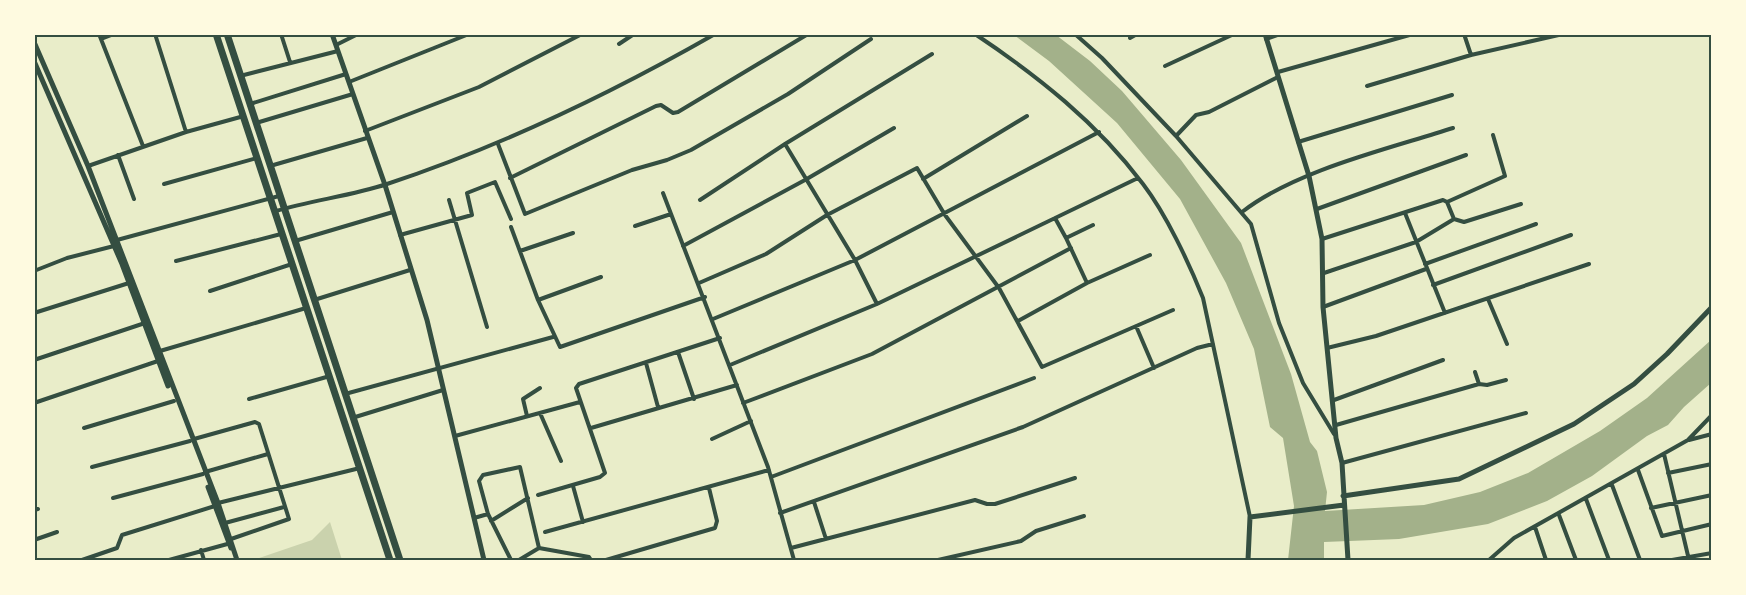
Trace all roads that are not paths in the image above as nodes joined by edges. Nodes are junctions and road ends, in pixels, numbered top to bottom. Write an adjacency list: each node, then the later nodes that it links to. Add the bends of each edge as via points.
1 (114, 34): 21 (street)
2 (155, 34): 47 (street)
3 (216, 34): 41 (highway)
4 (227, 34): 35 (highway)
5 (281, 34): 31 (street)
6 (332, 34): 27 (street)
7 (358, 34): 27 (street)
8 (469, 34): 36 (street)
9 (582, 34): 46 (street, via 479,87)
10 (634, 34): 26 (street)
11 (715, 34): 53 (street, via 644,76)
12 (808, 34): 62 (street, via 678,112 656,106)
13 (975, 34): 48 (street, via 1039,79)
14 (1075, 34): 50 (street)
15 (1137, 34): 23 (street)
16 (1234, 34): 32 (street)
17 (1280, 34): 22 (street)
18 (1413, 34): 34 (street)
19 (1464, 34): 29 (street)
20 (1563, 34): 29 (street)
21 (100, 37): 55 (street)
22 (1265, 37): 34 (street)
23 (1130, 38)
24 (872, 39): 62 (street, via 788,94 667,160 632,170 525,214)
25 (34, 42): 59 (street)
26 (619, 44)
27 (337, 48): 31 (street); 33 (street)
28 (932, 54): 54 (street)
29 (1471, 55): 37 (street)
30 (34, 61): 101 (street)
31 (290, 62): 35 (street)
32 (1165, 66)
33 (346, 74): 36 (street); 40 (street)
34 (1278, 74): 50 (street, via 1196,116); 52 (street)
35 (240, 76): 40 (highway)
36 (348, 82): 38 (street)
37 (1367, 86)
38 (353, 94): 43 (street); 46 (street)
39 (1452, 95): 52 (street)
40 (250, 104): 43 (highway)
41 (244, 116): 47 (street); 58 (highway)
42 (1027, 116): 64 (street)
43 (256, 123): 60 (highway)
44 (894, 128): 65 (street)
45 (1453, 128): 61 (street)
46 (364, 131): 51 (street)
47 (186, 132): 55 (street)
48 (1098, 132): 63 (street); 84 (street)
49 (1493, 135): 74 (street, via 1505,176)
50 (1176, 136): 80 (street)
51 (367, 138): 60 (street); 67 (street)
52 (1298, 142): 61 (street)
53 (498, 144): 62 (street); 67 (street)
54 (785, 144): 65 (street); 73 (street)
55 (143, 146): 56 (street)
56 (118, 155): 59 (street); 71 (street)
57 (1466, 155): 77 (street)
58 (258, 157): 66 (street); 70 (highway)
59 (88, 166): 101 (street)
60 (270, 166): 69 (highway)
61 (1309, 176): 77 (street); 80 (street, via 1259,198)
62 (510, 178)
63 (1138, 178): 85 (street); 140 (street, via 1191,269 1203,298)
64 (923, 179): 83 (street, via 916,168); 84 (street)
65 (805, 180): 83 (street); 102 (street)
66 (164, 184)
67 (385, 185): 76 (street); 79 (street)
68 (663, 194): 82 (street)
69 (279, 195): 70 (street); 76 (highway)
70 (270, 199): 78 (highway); 101 (street)
71 (134, 200)
72 (449, 200): 86 (street)
73 (700, 200)
74 (1447, 202): 81 (street); 88 (street)
75 (1521, 204): 88 (street, via 1464,222)
76 (284, 209): 78 (street); 99 (highway)
77 (1317, 209): 98 (street)
78 (275, 212): 94 (highway)
79 (393, 212): 95 (street); 99 (street)
80 (1242, 212): 180 (street, via 1256,236 1279,324 1303,383)
81 (1405, 213): 98 (street); 100 (street)
82 (671, 214): 91 (street); 102 (street)
83 (827, 215): 107 (street); 117 (street, via 766,254)
84 (945, 215): 106 (street); 107 (street)
85 (1055, 218): 97 (street); 106 (street)
86 (455, 219): 87 (street, via 472,214 468,192 495,182); 95 (street); 137 (street)
87 (512, 219)
88 (1454, 219): 100 (street)
89 (1536, 224): 111 (street)
90 (1093, 225): 97 (street)
91 (635, 226)
92 (511, 227): 104 (street)
93 (573, 233): 104 (street)
94 (282, 234): 108 (street); 109 (highway)
95 (400, 235): 112 (street)
96 (1571, 235): 119 (street)
97 (1066, 238): 103 (street)
98 (1322, 239): 114 (street)
99 (294, 241): 124 (highway)
100 (1416, 242): 111 (street); 114 (street)
101 (116, 243): 113 (street); 116 (street); 134 (street)
102 (683, 246): 117 (street)
103 (1071, 248): 118 (street); 120 (street)
104 (520, 251): 125 (street)
105 (1150, 255): 118 (street)
106 (976, 256): 120 (street); 126 (street)
107 (855, 260): 126 (street); 133 (street)
108 (176, 261)
109 (292, 264): 121 (street); 129 (highway)
110 (1589, 264): 123 (street)
111 (1426, 267): 119 (street); 127 (street)
112 (410, 270): 124 (street); 151 (street)
113 (34, 271)
114 (1324, 273): 127 (street)
115 (601, 277): 125 (street)
116 (129, 283): 131 (street); 134 (street)
117 (699, 283): 122 (street)
118 (1087, 283): 135 (street)
119 (1433, 285): 132 (street)
120 (999, 288): 135 (street); 167 (street, via 872,354)
121 (210, 291)
122 (705, 297): 133 (street); 138 (street, via 564,348)
123 (1488, 299): 132 (street); 141 (street)
124 (314, 300): 160 (highway)
125 (538, 300): 138 (street)
126 (877, 304): 149 (street)
127 (1323, 307): 142 (street)
128 (1712, 307): 203 (street, via 1634,384 1574,424 1460,479)
129 (306, 308): 143 (street); 153 (highway)
130 (1173, 310): 136 (street)
131 (34, 313)
132 (1445, 313): 142 (street)
133 (713, 319): 139 (street)
134 (146, 321): 143 (street); 145 (street); 147 (street)
135 (1018, 321): 136 (street, via 1042,367)
136 (1136, 326): 150 (street)
137 (487, 327)
138 (553, 337): 151 (street)
139 (720, 338): 144 (street); 149 (street)
140 (1213, 344): 150 (street); 217 (street)
141 (1507, 344)
142 (1327, 348): 163 (street)
143 (160, 351): 182 (street)
144 (678, 352): 148 (street); 162 (street)
145 (34, 360)
146 (1443, 360): 163 (street)
147 (158, 361): 164 (street); 166 (street)
148 (646, 363): 165 (street, via 579,384 576,388); 168 (street)
149 (730, 365): 157 (street)
150 (1154, 368): 207 (street, via 1023,427)
151 (438, 370): 159 (street); 160 (street)
152 (1475, 372): 156 (street)
153 (331, 376): 161 (street); 190 (highway)
154 (1034, 378): 195 (street)
155 (1506, 380): 156 (street)
156 (1479, 384): 175 (street)
157 (737, 385): 162 (street); 167 (street)
158 (540, 388): 172 (street, via 523,399)
159 (443, 390): 173 (street); 179 (street)
160 (343, 394): 173 (highway)
161 (249, 399)
162 (694, 399): 168 (street)
163 (1334, 399): 175 (street)
164 (174, 401): 176 (street); 182 (street)
165 (580, 402): 169 (street); 177 (street)
166 (34, 403)
167 (744, 403): 174 (street)
168 (658, 407): 177 (street)
169 (540, 413): 172 (street); 186 (street)
170 (1526, 413): 187 (street)
171 (1712, 415): 183 (street)
172 (527, 417): 179 (street)
173 (351, 418): 230 (highway)
174 (751, 422): 181 (street); 191 (street)
175 (1336, 425): 180 (street)
176 (84, 428)
177 (591, 428): 198 (street, via 605,473)
178 (1712, 434): 183 (street)
179 (455, 436): 218 (street)
180 (1336, 438): 187 (street)
181 (712, 439)
182 (191, 440): 184 (street, via 257,422); 189 (street); 193 (street)
183 (1688, 440): 185 (street)
184 (268, 454): 193 (street); 200 (street)
185 (1664, 454): 192 (street); 194 (street)
186 (561, 461)
187 (1342, 463): 203 (street)
188 (1712, 464): 194 (street)
189 (92, 468)
190 (361, 468): 200 (street); 231 (highway)
191 (769, 470): 195 (street); 199 (street)
192 (1638, 470): 197 (street); 212 (street)
193 (204, 473): 204 (street); 209 (street)
194 (1668, 473): 208 (street)
195 (771, 477): 213 (street)
196 (1075, 478): 227 (street, via 994,504 975,500)
197 (1612, 485): 206 (street); 256 (street)
198 (573, 486): 201 (street); 220 (street)
199 (709, 488): 220 (street); 247 (street, via 717,521 715,528)
200 (279, 490): 209 (street); 210 (street)
201 (538, 495)
202 (1712, 495): 208 (street)
203 (1343, 496): 211 (street)
204 (113, 498)
205 (528, 498): 214 (street, via 520,467 483,475 478,481); 219 (street); 232 (street)
206 (1586, 499): 215 (street); 255 (street)
207 (814, 502): 213 (street); 227 (street)
208 (1675, 503): 212 (street); 224 (street)
209 (217, 505): 221 (street); 229 (street); 238 (street, via 122,535 117,548)
210 (284, 507): 221 (street); 229 (street, via 287,521)
211 (1345, 507): 217 (street, via 1334,505); 251 (street)
212 (1651, 508): 224 (street, via 1662,536)
213 (780, 513): 233 (street)
214 (488, 514): 218 (street); 219 (street)
215 (1559, 514): 223 (street); 254 (street)
216 (1084, 516): 249 (street, via 1036,531 1021,541)
217 (1250, 517): 250 (street)
218 (474, 518): 243 (street)
219 (491, 521): 244 (street)
220 (583, 522): 226 (street)
221 (225, 523): 229 (street)
222 (1712, 524): 224 (street)
223 (1535, 527): 252 (street, via 1514,538); 253 (street)
224 (1682, 531): 237 (street)
225 (57, 532): 228 (street)
226 (545, 532)
227 (826, 539): 233 (street)
228 (34, 540)
229 (230, 542): 234 (street); 236 (street)
230 (394, 543): 231 (highway); 242 (highway)
231 (385, 546): 241 (highway)
232 (539, 548): 245 (street); 246 (street, via 589,557)
233 (791, 548): 248 (street)
234 (201, 550): 239 (street); 240 (street)
235 (1712, 553): 237 (street)
236 (236, 558)
237 (1689, 559): 257 (street)
238 (82, 561)
239 (169, 561)
240 (204, 561)
241 (390, 561)
242 (400, 561)
243 (484, 561)
244 (511, 561)
245 (519, 561)
246 (591, 561)
247 (606, 561)
248 (794, 561)
249 (938, 561)
250 (1248, 561)
251 (1348, 561)
252 (1489, 561)
253 (1546, 561)
254 (1576, 561)
255 (1609, 561)
256 (1640, 561)
257 (1672, 561)

